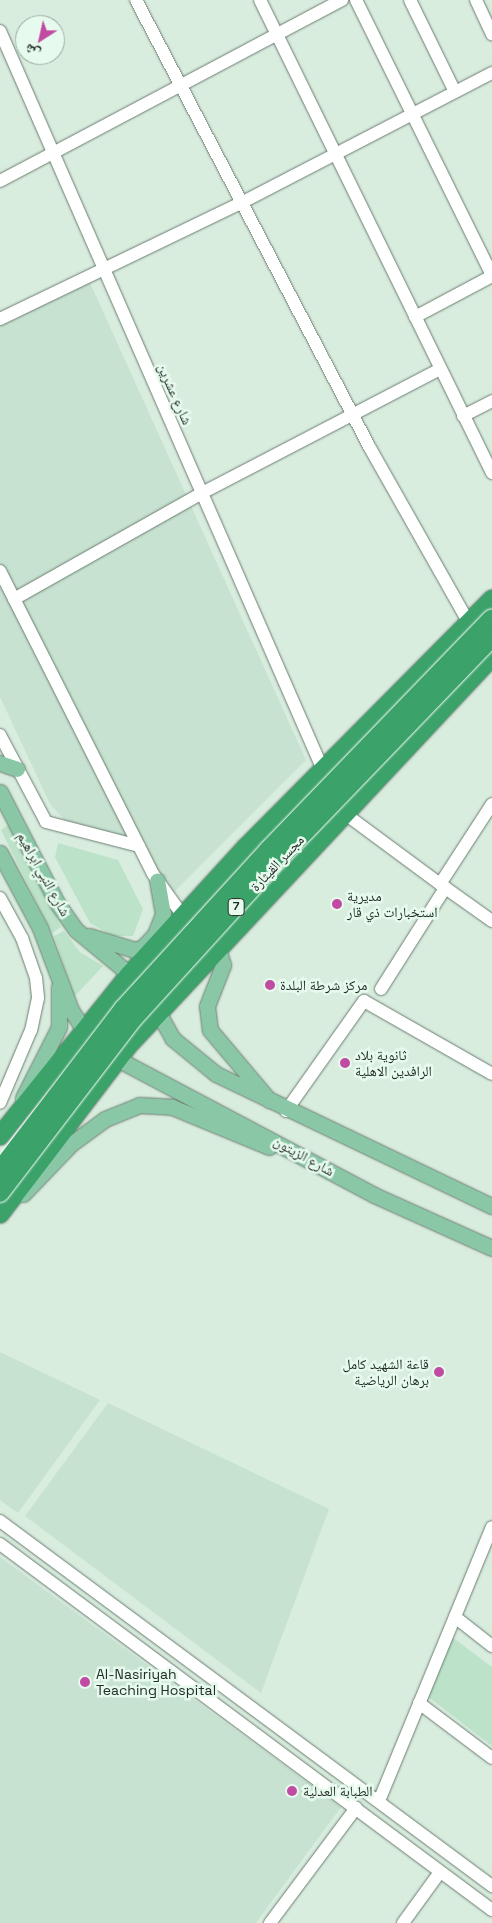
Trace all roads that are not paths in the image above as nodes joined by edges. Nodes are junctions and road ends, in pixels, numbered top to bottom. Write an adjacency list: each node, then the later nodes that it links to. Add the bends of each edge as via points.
1 (136, 0): 11 (street)
2 (260, 0): 9 (street)
3 (342, 0): 9 (street)
4 (356, 0): 13 (street)
5 (410, 0): 12 (street)
6 (476, 0): 8 (street)
7 (0, 31): 14 (street, شارع عشرين)
8 (492, 34)
9 (277, 35): 11 (street); 15 (street)
10 (492, 73): 12 (street)
11 (180, 85): 14 (street); 17 (street)
12 (455, 92): 13 (street)
13 (412, 114): 15 (street); 19 (street)
14 (54, 153): 16 (street); 18 (street, شارع عشرين)
15 (335, 154): 17 (street); 21 (street)
16 (0, 181)
17 (242, 203): 18 (street); 24 (street)
18 (103, 267): 20 (street); 27 (street, شارع عشرين)
19 (492, 275): 21 (street)
20 (1, 316)
21 (414, 317): 22 (street)
22 (440, 369): 24 (street); 25 (street)
23 (492, 401): 25 (street)
24 (352, 414): 27 (street); 32 (street)
25 (463, 416): 26 (street)
26 (492, 473)
27 (202, 493): 29 (street); 38 (street, شارع عشرين)
28 (0, 571): 29 (street)
29 (14, 599): 42 (street)
30 (492, 599): 32 (highway)
31 (492, 618): 66 (highway, مجسر القيثارة / 7, bridge, via 268,850 123,1009)
32 (468, 621): 38 (highway)
33 (492, 638): 67 (highway, مجسر القيثارة / 7, bridge, via 278,860 134,1018)
34 (490, 663): 41 (highway)
35 (0, 735): 37 (street)
36 (0, 763): 37 (main road)
37 (17, 769): 42 (street, via 46,822)
38 (322, 770): 48 (highway)
39 (0, 792): 49 (main road, شارع النبي ابراهيم, via 57,902)
40 (492, 804): 45 (street)
41 (344, 813): 45 (street); 51 (highway)
42 (139, 846): 44 (street)
43 (0, 853): 54 (main road, شارع النبي ابراهيم, via 40,928)
44 (157, 880): 48 (street); 52 (main road, via 162,899 160,926 150,942)
45 (442, 886): 47 (street); 55 (street)
46 (0, 898): 61 (street, via 22,938 36,978 38,998 31,1030)
47 (490, 914)
48 (183, 916): 50 (highway); 51 (street)
49 (76, 930): 52 (main road, via 98,941); 53 (main road, شارع النبي ابراهيم)
50 (160, 942): 52 (main road); 53 (highway)
51 (217, 946): 56 (highway); 62 (main road, via 223,965 207,1006 210,1030)
52 (135, 950)
53 (130, 974): 56 (main road, شارع النبي ابراهيم); 57 (highway)
54 (59, 981): 57 (main road, شارع النبي ابراهيم); 65 (main road, via 59,1027)
55 (382, 989)
56 (158, 1012): 58 (highway); 62 (main road, via 172,1038 188,1055)
57 (83, 1030): 58 (main road, شارع النبي ابراهيم); 60 (highway)
58 (117, 1060): 64 (highway); 68 (main road, شارع الزيتون, via 171,1083)
59 (492, 1074): 63 (street, via 364,1001)
60 (32, 1098): 64 (highway, via 46,1092 60,1099 69,1110); 65 (highway)
61 (0, 1103)
62 (271, 1103): 63 (main road)
63 (286, 1111): 69 (main road)
64 (67, 1125): 70 (highway)
65 (2, 1134)
66 (0, 1170)
67 (0, 1194)
68 (374, 1194): 71 (main road, via 208,1119 172,1107 140,1105 105,1119 72,1144); 72 (main road, شارع الزيتون)
69 (492, 1206)
70 (0, 1214)
71 (0, 1219)
72 (492, 1248)
73 (0, 1521): 80 (street)
74 (491, 1534): 76 (street)
75 (0, 1545): 81 (street)
76 (455, 1617): 77 (street); 78 (street)
77 (492, 1646)
78 (419, 1703): 79 (street); 80 (street)
79 (492, 1758)
80 (379, 1801): 83 (street)
81 (356, 1808): 82 (street); 85 (street)
82 (440, 1872): 84 (street); 86 (street)
83 (492, 1886)
84 (492, 1910)
85 (270, 1923)
86 (403, 1923)

